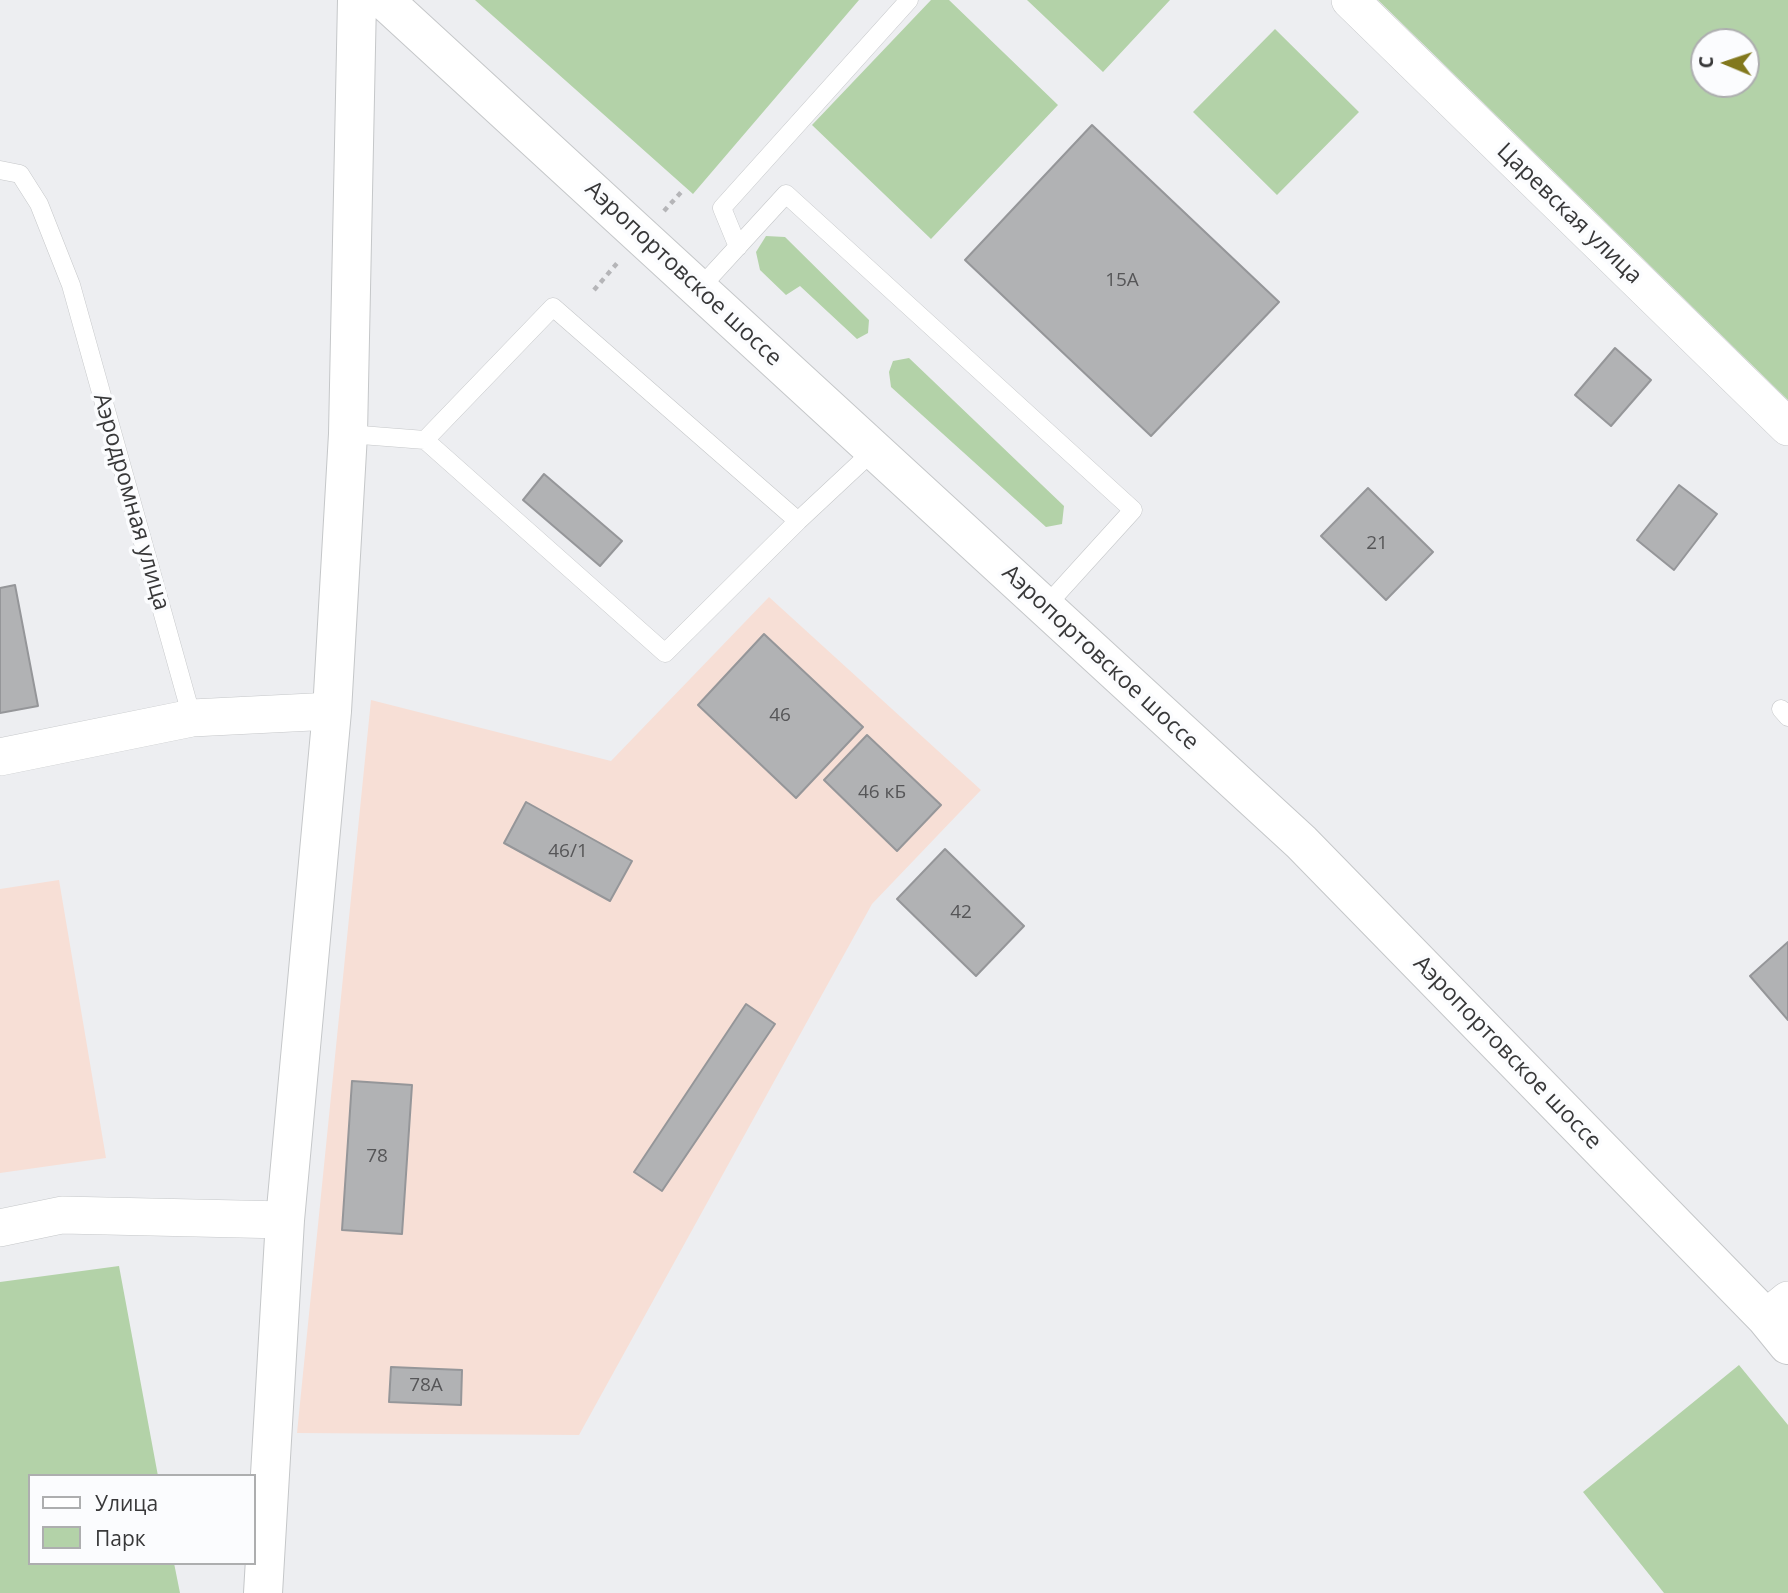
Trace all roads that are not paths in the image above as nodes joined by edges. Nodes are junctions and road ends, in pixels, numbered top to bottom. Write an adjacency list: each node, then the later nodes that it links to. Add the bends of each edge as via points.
1 (357, 0): 9 (main road)
2 (384, 0): 7 (main road, Аэропортовское шоссе)
3 (909, 0): 6 (lane, via 722,208)
4 (1350, 0): 8 (street, Царевская улица)
5 (0, 170): 15 (lane, Аэродромная улица, via 20,174 39,204 71,285)
6 (738, 247): 7 (lane); 13 (lane, via 786,194 1133,510)
7 (699, 289): 11 (main road, Аэропортовское шоссе)
8 (1788, 427)
9 (348, 434): 10 (lane); 14 (main road)
10 (425, 440): 12 (lane, via 665,653); 12 (lane, via 553,307)
11 (874, 450): 12 (lane); 13 (main road, Аэропортовское шоссе)
12 (798, 521)
13 (1045, 607): 19 (main road, Аэропортовское шоссе, via 1301,842)
14 (332, 711): 15 (street); 17 (main road)
15 (192, 718): 16 (street)
16 (0, 757)
17 (285, 1220): 18 (street, via 62,1215); 20 (main road)
18 (0, 1228)
19 (1781, 1321)
20 (263, 1593)

